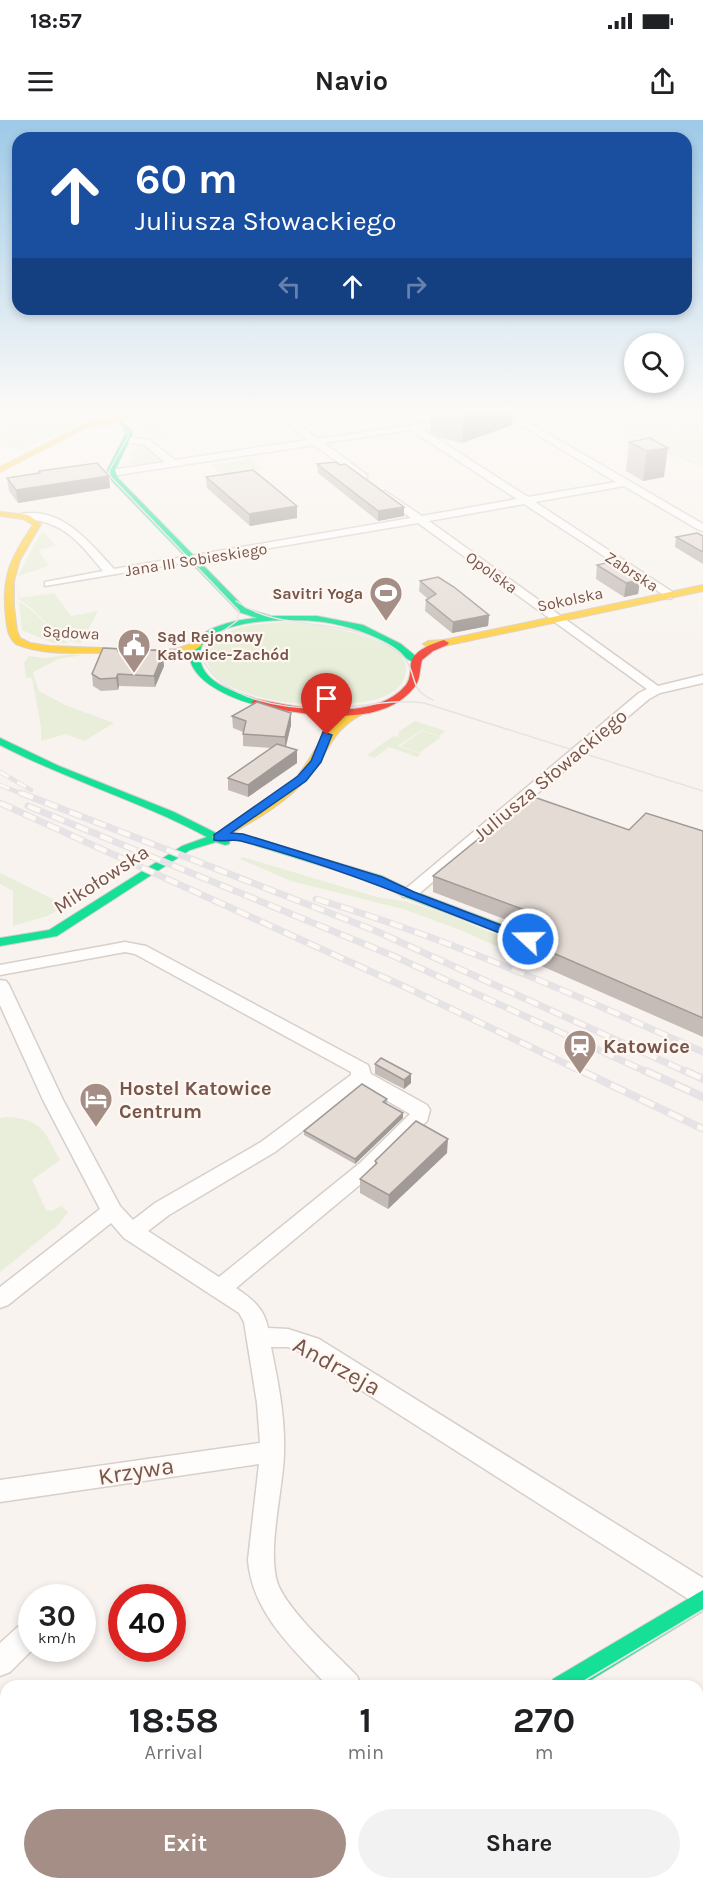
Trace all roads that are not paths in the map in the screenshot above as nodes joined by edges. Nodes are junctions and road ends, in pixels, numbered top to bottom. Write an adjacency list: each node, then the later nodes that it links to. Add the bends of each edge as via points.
1 (129, 493): 13 (street)
2 (384, 493): 9 (street, Opolska)
3 (513, 493): 6 (street, Zabrska)
4 (573, 493): 6 (street, Jana III Sobieskiego)
5 (643, 493): 11 (street)
6 (526, 501): 9 (street, Jana III Sobieskiego); 17 (street, Zabrska)
7 (0, 514): 8 (street)
8 (25, 516): 10 (street); 12 (street, via 36,522)
9 (420, 519): 13 (street, Jana III Sobieskiego); 20 (street, Opolska)
10 (68, 527): 12 (street, via 54,525); 14 (street)
11 (703, 528)
12 (34, 530): 24 (street, Sądowa, via 14,560 8,579 13,636 27,645 46,648 178,652)
13 (193, 560): 14 (street, Jana III Sobieskiego); 18 (street)
14 (111, 573): 15 (street, Jana III Sobieskiego)
15 (49, 584)
16 (700, 591): 17 (street, Sokolska)
17 (670, 595): 20 (street, Sokolska)
18 (242, 610): 19 (street); 21 (street, via 243,617)
19 (270, 619): 21 (street, Sądowa); 22 (street, Sokolska, via 327,620)
20 (557, 619): 23 (street, Sokolska); 27 (street, Opolska)
21 (237, 624): 24 (street, Sądowa, via 210,633)
22 (387, 636): 23 (street, Sokolska, via 414,643); 25 (street)
23 (444, 642): 25 (street, Sokolska, via 425,650)
24 (197, 645): 28 (street, via 195,662 204,676 236,695 271,706 312,711)
25 (415, 660): 28 (street, via 414,679 408,689)
26 (703, 680): 27 (street, Juliusza Słowackiego)
27 (656, 690): 31 (street, Juliusza Słowackiego, via 644,696)
28 (373, 708): 30 (street, via 338,721 302,779)
29 (0, 741): 30 (street, via 28,757 189,820)
30 (218, 837): 31 (street, via 239,837 378,879); 33 (street, Mikołowska, via 186,848 53,933)
31 (410, 894): 32 (street)
32 (528, 939)
33 (0, 942)
34 (0, 970): 36 (street, via 125,947 140,950 361,1069)
35 (0, 985): 37 (street, via 53,1100)
36 (361, 1077): 38 (street, via 268,1147 162,1209); 39 (street, via 420,1110 420,1116 367,1168)
37 (112, 1211): 38 (street); 40 (street)
38 (132, 1232): 39 (street)
39 (220, 1289): 41 (street, via 247,1307 255,1321)
40 (0, 1299)
41 (257, 1337): 42 (street); 44 (street, Andrzeja, via 288,1338 311,1346)
42 (272, 1453): 43 (street, Krzywa, via 243,1454); 48 (street, via 262,1551 265,1587 278,1608)
43 (0, 1491)
44 (703, 1593)
45 (703, 1600): 49 (street)
46 (18, 1645): 47 (street)
47 (0, 1662)
48 (342, 1680)
49 (571, 1680)

